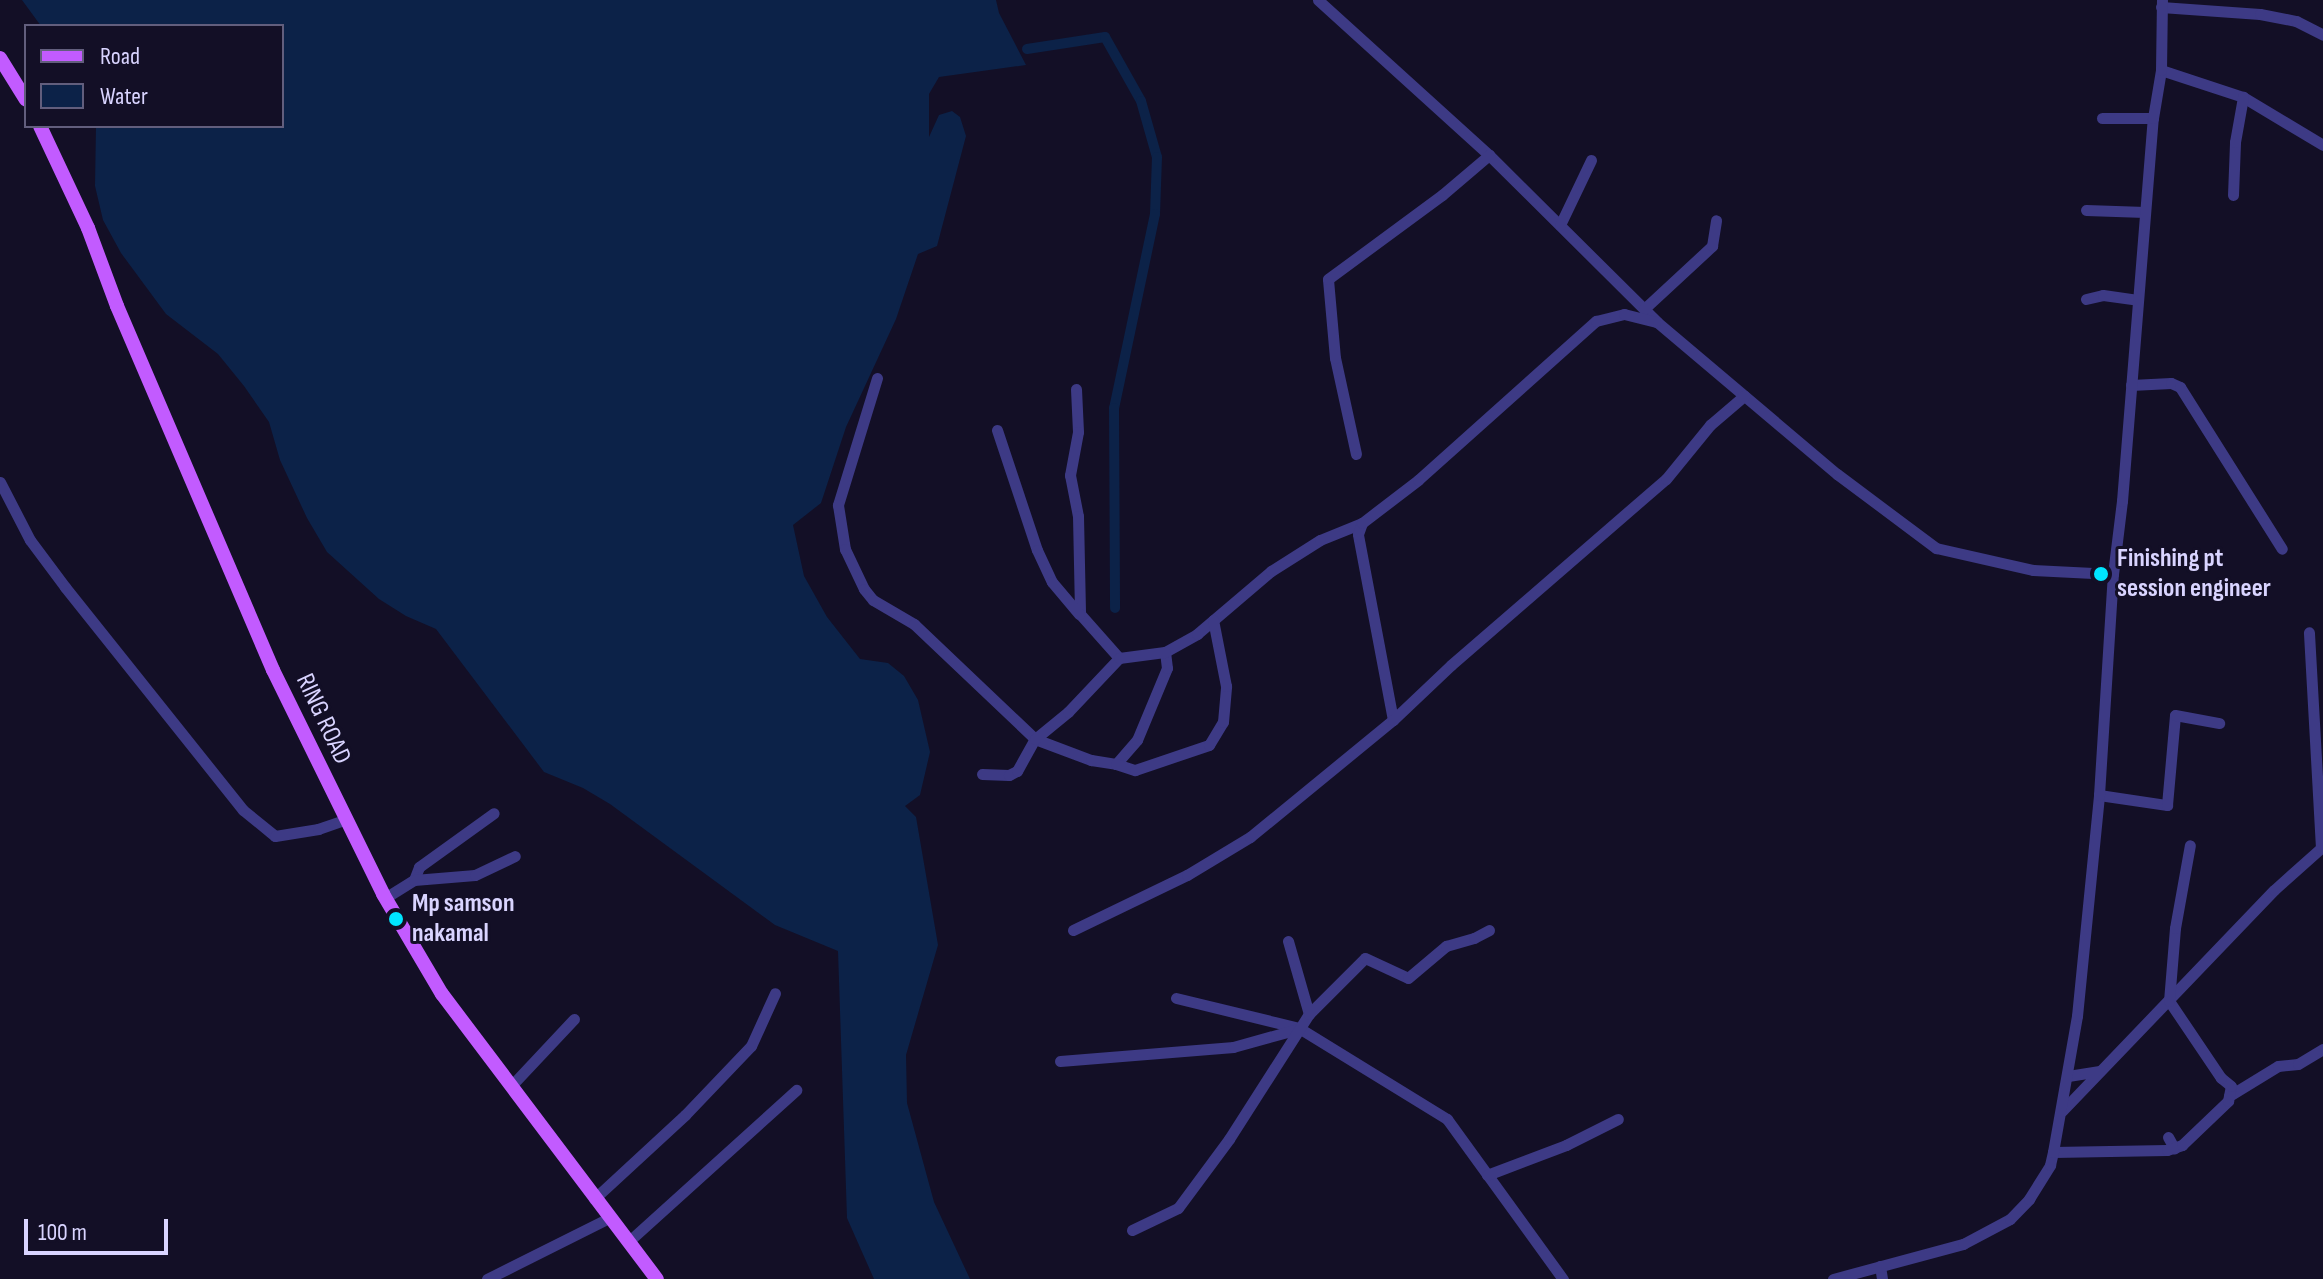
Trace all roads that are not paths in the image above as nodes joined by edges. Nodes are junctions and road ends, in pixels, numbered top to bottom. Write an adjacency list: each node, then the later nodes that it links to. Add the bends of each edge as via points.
1 (1318, 0): 12 (street)
2 (2161, 4): 3 (street, via 2260,14 2296,21); 5 (street)
3 (2323, 35)
4 (0, 58): 6 (main road)
5 (2161, 70): 7 (street); 9 (street)
6 (24, 97)
7 (2243, 97): 11 (street); 14 (street)
8 (2102, 118): 9 (street)
9 (2153, 118): 16 (street)
10 (41, 128): 45 (main road, RING ROAD, via 267,656)
11 (2323, 145)
12 (1489, 155): 18 (street); 28 (street, via 1328,279 1335,358)
13 (1591, 160): 18 (street)
14 (2233, 195)
15 (2086, 210): 16 (street)
16 (2145, 212): 20 (street)
17 (1716, 220): 21 (street, via 1712,246)
18 (1560, 225): 21 (street)
19 (2086, 299): 20 (street, via 2103,295)
20 (2138, 300): 24 (street)
21 (1644, 309): 22 (street)
22 (1657, 322): 26 (street); 30 (street, via 1624,314 1596,321 1418,480)
23 (877, 378): 40 (street, via 838,505 845,549 873,600 914,624)
24 (2131, 385): 31 (street, via 2180,387); 32 (street)
25 (1076, 389): 33 (street, via 1078,432 1070,475 1078,516)
26 (1744, 396): 32 (street, via 1936,548 2033,570); 38 (street, via 1710,425 1666,479)
27 (997, 430): 33 (street, via 1037,550 1052,582)
28 (1356, 454)
29 (0, 482): 45 (street, via 30,540 243,810 275,836)
30 (1362, 523): 34 (street, via 1320,540 1271,571); 38 (street, via 1358,534)
31 (2282, 549)
32 (2113, 574): 43 (street)
33 (1080, 614): 37 (street)
34 (1213, 620): 36 (street); 41 (street, via 1226,686 1223,722 1209,745 1135,770)
35 (2309, 632): 48 (street)
36 (1165, 652): 37 (street); 41 (street, via 1167,668 1159,692 1137,740)
37 (1119, 658): 40 (street)
38 (1393, 720): 51 (street, via 1250,837 1187,875)
39 (2219, 723): 43 (street, via 2175,715 2167,805)
40 (1035, 739): 41 (street); 42 (street, via 1017,771)
41 (1116, 764)
42 (982, 774)
43 (2099, 795): 63 (street)
44 (494, 813): 49 (street, via 419,867)
45 (344, 820): 50 (main road, RING ROAD)
46 (2190, 845): 56 (street)
47 (515, 856): 49 (street, via 475,875)
48 (2322, 856): 56 (street, via 2274,890)
49 (414, 880): 50 (street)
50 (385, 898): 64 (main road, RING ROAD, via 432,978)
51 (1073, 930)
52 (1489, 930): 57 (street, via 1446,946 1408,978 1365,958)
53 (1288, 941): 57 (street)
54 (775, 993): 71 (street, via 751,1046)
55 (1176, 998): 59 (street)
56 (2169, 1001): 62 (street); 66 (street, via 2231,1086)
57 (1309, 1014): 59 (street)
58 (574, 1019): 64 (street)
59 (1299, 1028): 61 (street, via 1233,1047); 70 (street, via 1447,1119); 73 (street, via 1178,1208)
60 (2323, 1049): 66 (street, via 2298,1064 2278,1066)
61 (1060, 1061)
62 (2100, 1071): 63 (street); 67 (street)
63 (2068, 1076): 67 (street)
64 (511, 1086): 71 (main road, RING ROAD)
65 (796, 1090): 74 (street)
66 (2229, 1096): 69 (street, via 2203,1129 2154,1153)
67 (2061, 1111): 69 (street)
68 (1618, 1119): 70 (street)
69 (2053, 1152): 75 (street, via 2035,1189 2010,1219 1963,1244)
70 (1487, 1175): 78 (street)
71 (594, 1199): 72 (main road, RING ROAD)
72 (609, 1218): 74 (main road, RING ROAD); 76 (street)
73 (1132, 1230)
74 (628, 1242): 77 (main road, RING ROAD)
75 (1881, 1273): 79 (street)
76 (487, 1279)
77 (657, 1279)
78 (1563, 1279)
79 (1833, 1279)

